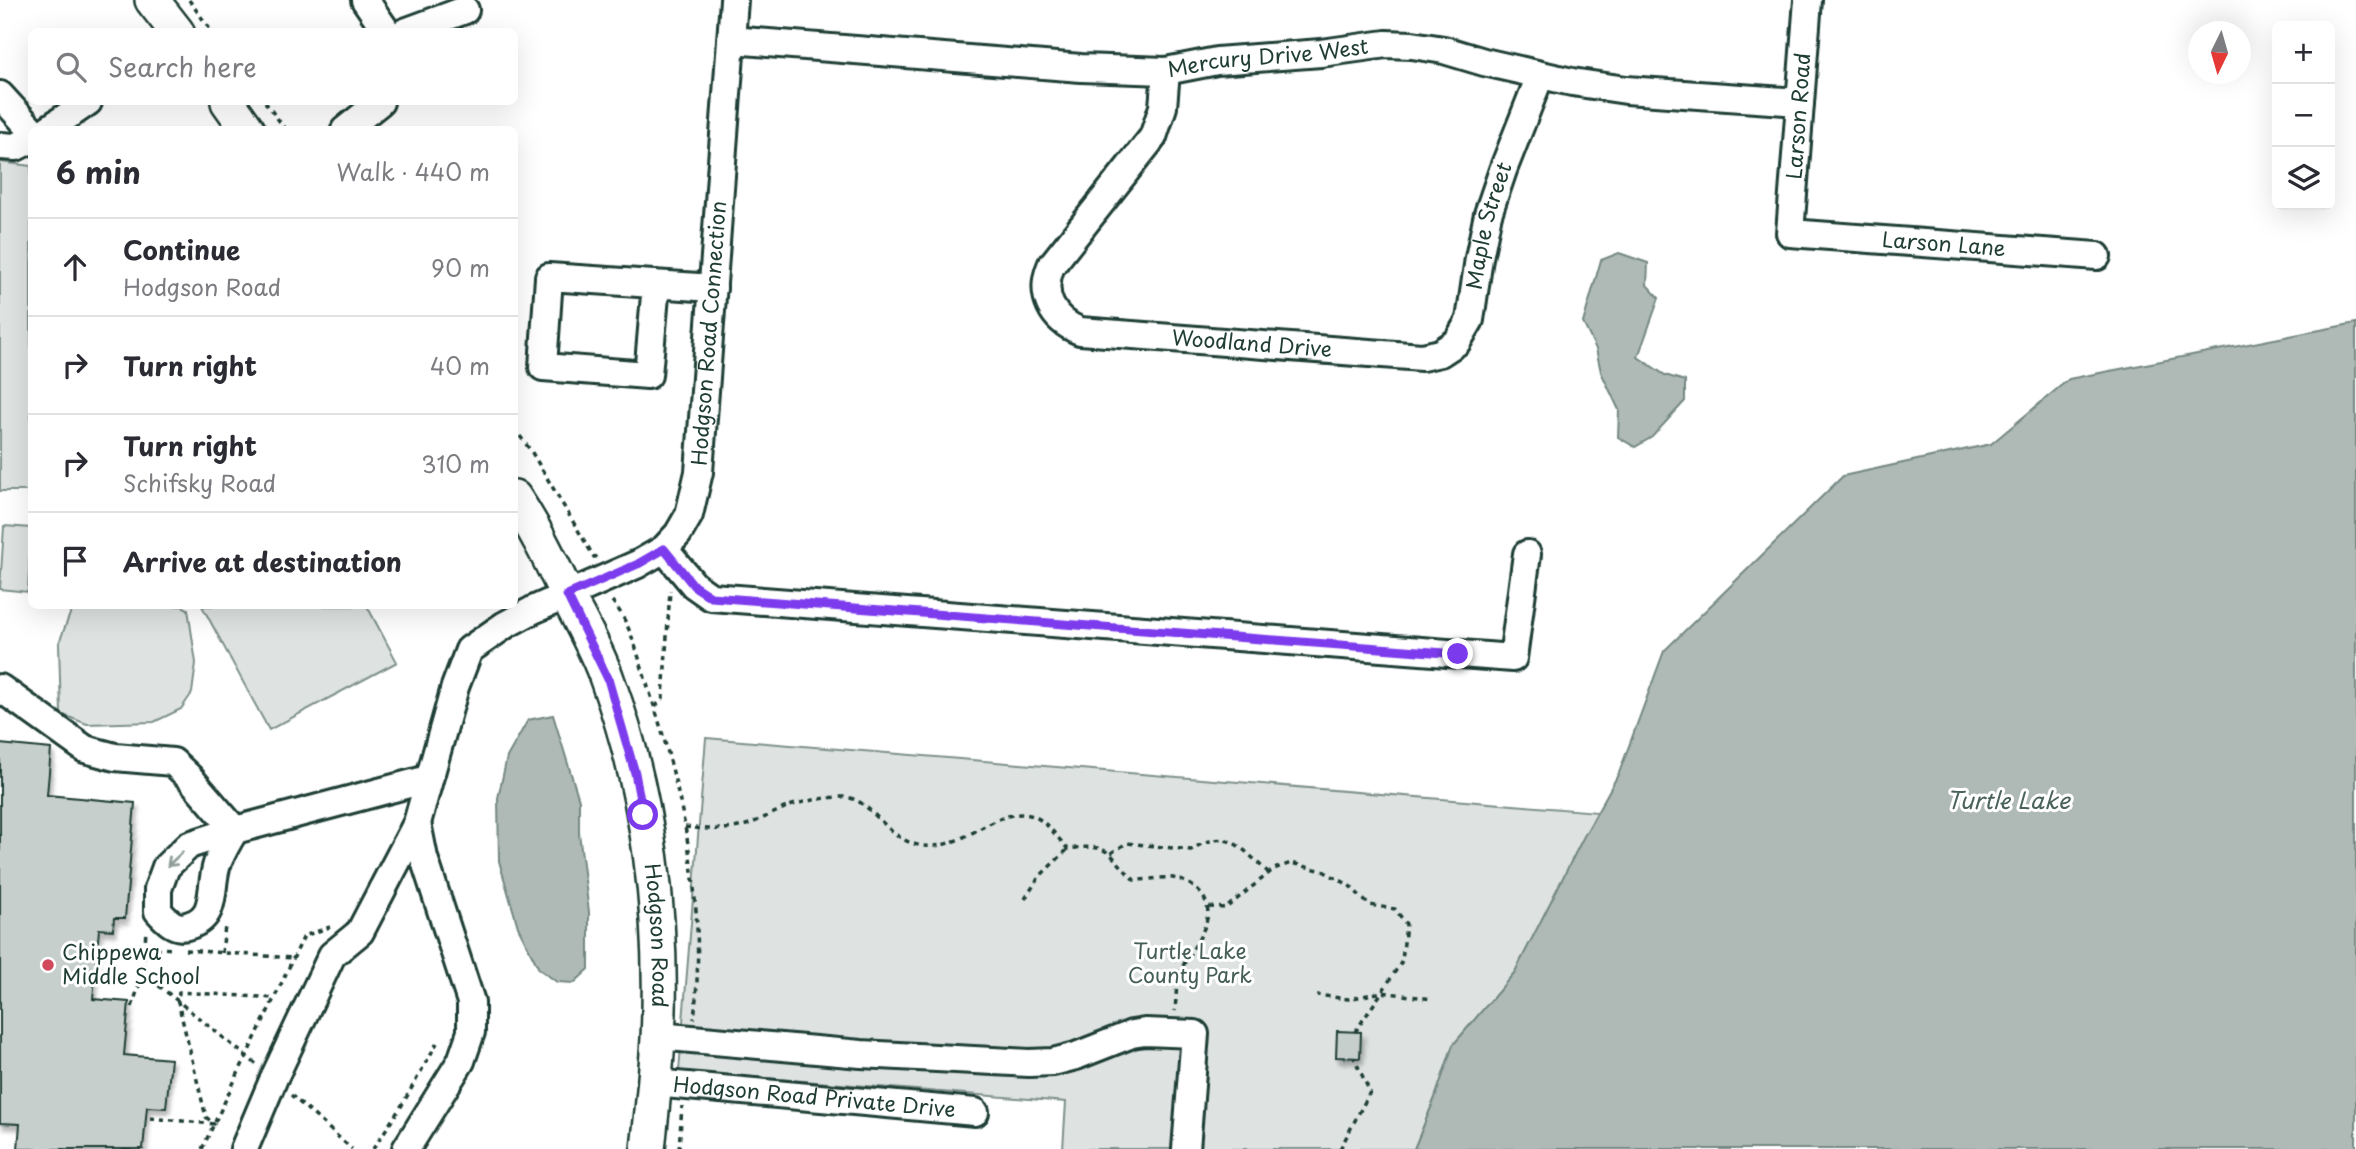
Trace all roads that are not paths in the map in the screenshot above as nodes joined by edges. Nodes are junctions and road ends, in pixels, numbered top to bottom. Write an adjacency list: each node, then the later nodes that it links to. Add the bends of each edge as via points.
1 (152, 0): 6 (main road)
2 (365, 0): 7 (street)
3 (734, 0): 9 (street, Hodgson Road Connection)
4 (1808, 0): 13 (street, Larson Road)
5 (465, 10): 8 (street)
6 (174, 28)
7 (384, 28)
8 (416, 28)
9 (731, 40): 10 (street, Mercury Drive West); 26 (street, Hodgson Road Connection)
10 (1166, 71): 11 (street, Mercury Drive West, via 1217,61 1399,45 1444,50); 27 (street, Woodland Drive, via 1163,107 1153,137 1051,266 1046,295 1058,318 1080,331)
11 (1540, 76): 13 (street, Mercury Drive West, via 1626,90); 27 (street, Maple Street, via 1488,214 1471,320 1457,342)
12 (0, 95): 17 (street)
13 (1800, 102): 23 (street, Larson Road)
14 (84, 105): 18 (street)
15 (230, 105): 19 (main road)
16 (376, 105): 20 (street)
17 (28, 126)
18 (53, 126)
19 (245, 126)
20 (350, 126)
21 (28, 141): 22 (street, via 16,147)
22 (0, 146)
23 (1790, 233): 24 (street, Larson Lane)
24 (2097, 256)
25 (656, 284): 25 (street, via 549,277 543,367 648,375); 26 (street)
26 (713, 288): 29 (street, Hodgson Road Connection, via 699,472 689,516)
27 (1422, 357)
28 (518, 503): 31 (main road, Hodgson Road)
29 (664, 549): 30 (street, via 694,586 711,597 1513,658); 31 (street, Hodgson Road Connection)
30 (1527, 554)
31 (567, 595): 33 (street, Hodgson Road Connection, via 505,625 469,650); 35 (main road, Hodgson Road, via 608,679 635,773 655,902)
32 (0, 688): 33 (street, via 85,749 115,757 173,762 235,830)
33 (428, 779): 34 (street, Hodgson Road Connection)
34 (416, 823): 38 (street, Hodgson Road Connection, via 360,932 332,955); 39 (street, via 471,1002 471,1032 461,1061)
35 (658, 1037): 36 (main road, Hodgson Road); 41 (street, via 1029,1063 1076,1056 1132,1034 1195,1034)
36 (654, 1083): 37 (street, Hodgson Road Private Drive); 40 (main road, Hodgson Road)
37 (975, 1112)
38 (244, 1149)
39 (406, 1149)
40 (648, 1149)
41 (1186, 1149)

